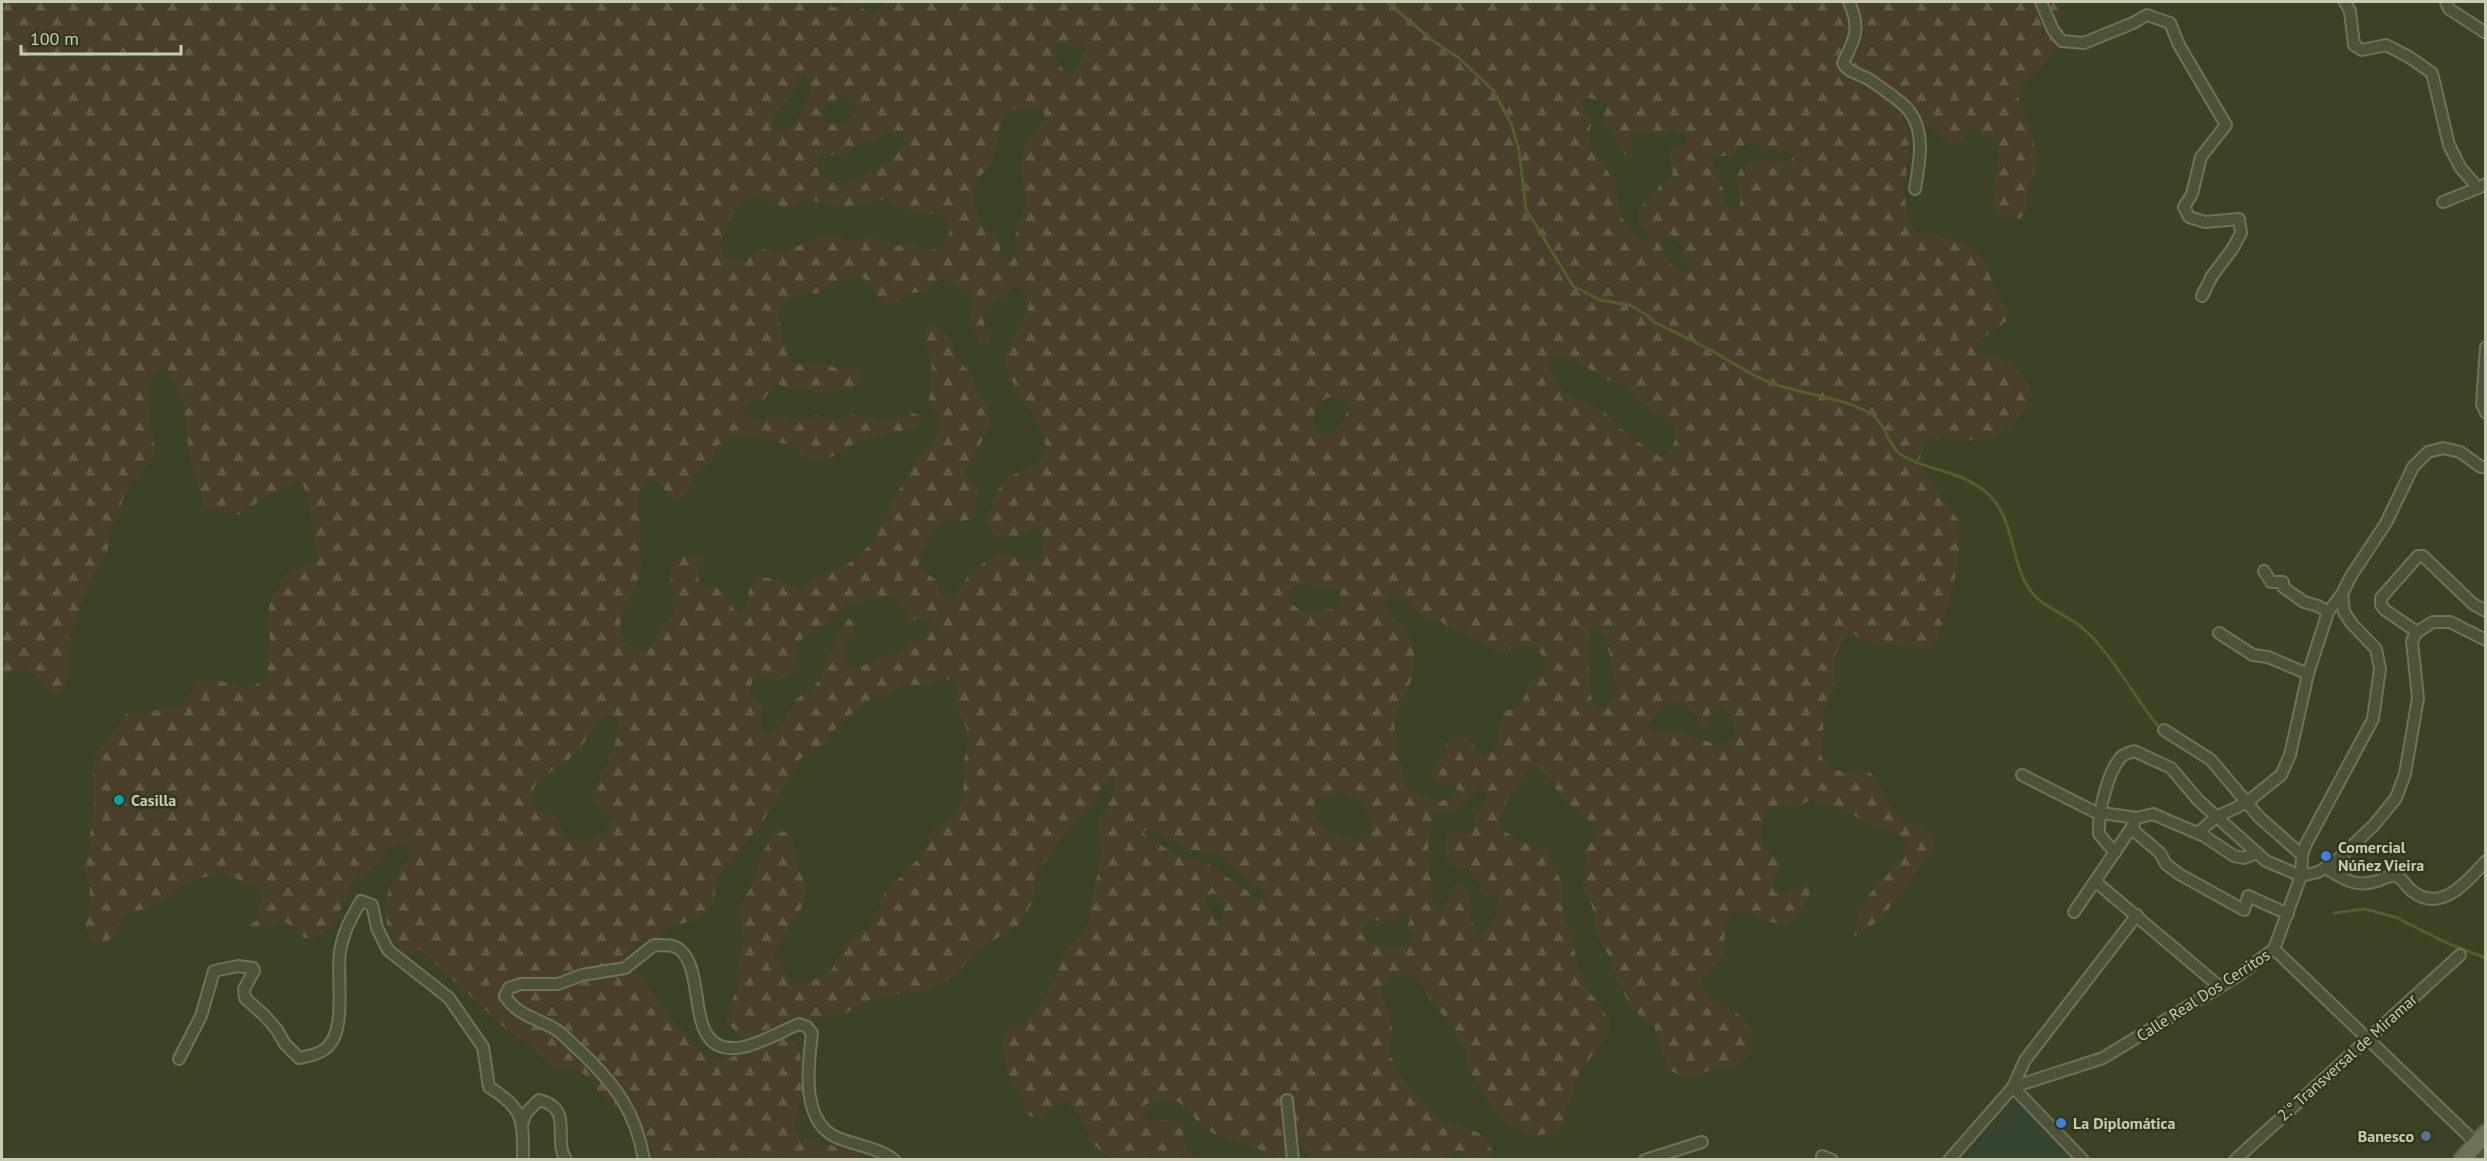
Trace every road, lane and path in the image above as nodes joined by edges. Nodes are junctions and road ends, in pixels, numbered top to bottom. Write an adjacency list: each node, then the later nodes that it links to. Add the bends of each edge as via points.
1 (1849, 2): 8 (street, via 1856,22 1855,42 1843,63 1910,111 1919,133 1921,153)
2 (2041, 2): 10 (street, via 2053,30 2062,40 2084,43 2147,15 2170,23 2226,125 2201,157 2192,194 2184,207 2189,217 2205,222 2239,219 2241,233)
3 (2345, 2): 7 (street, via 2350,11 2354,45 2362,50 2386,45 2433,73 2449,145 2460,167)
4 (2447, 2): 5 (street); 6 (street, via 2449,9)
5 (2457, 2)
6 (2486, 33)
7 (2482, 186): 9 (street)
8 (1915, 189)
9 (2443, 201)
10 (2202, 296)
11 (2486, 347): 12 (street)
12 (2484, 385): 13 (street, via 2482,404)
13 (2486, 413)
14 (2486, 467): 16 (street, via 2460,452 2443,448 2428,452 2414,467 2386,524)
15 (2264, 572): 18 (street, via 2271,582 2283,582 2283,587 2304,602)
16 (2342, 594): 18 (street); 33 (street, Calle Real Dos Cerritos, via 2344,612 2376,649 2380,669 2373,719)
17 (2486, 611): 19 (street, via 2473,604 2424,556 2418,556 2381,598 2385,610)
18 (2328, 612): 22 (street)
19 (2417, 632): 21 (street, via 2433,622 2450,622); 35 (street, via 2412,641 2418,698 2405,774 2396,798 2374,825)
20 (2219, 633): 22 (street, via 2253,655 2268,657)
21 (2486, 640)
22 (2308, 674): 25 (street, via 2290,755 2281,775)
23 (2164, 730): 25 (street, via 2211,760)
24 (2022, 775): 26 (street)
25 (2246, 803): 27 (street); 33 (street)
26 (2099, 812): 27 (street, via 2114,767 2123,755 2134,751 2171,768); 28 (street); 31 (street, via 2099,834)
27 (2216, 817): 30 (street); 32 (street)
28 (2137, 818): 29 (street); 30 (street, via 2153,814)
29 (2132, 829): 31 (street); 39 (street, via 2160,853 2166,864 2215,895 2244,910 2248,896)
30 (2198, 833): 32 (street, via 2234,856 2244,858)
31 (2115, 853): 37 (street)
32 (2257, 853): 36 (street)
33 (2302, 855): 36 (street, Calle Real Dos Cerritos)
34 (2486, 861): 35 (street, via 2462,887 2445,897 2429,898 2412,892 2401,878 2392,876 2358,885)
35 (2325, 868): 36 (street)
36 (2301, 876): 39 (street, Calle Real Dos Cerritos)
37 (2096, 882): 38 (street); 40 (street)
38 (2074, 912)
39 (2288, 914): 41 (street, Calle Real Dos Cerritos)
40 (2137, 915): 43 (street); 46 (street, via 2025,1060)
41 (2274, 949): 43 (street, Calle Real Dos Cerritos); 44 (street)
42 (2460, 955): 44 (street, 2.° Transversal de Miramar)
43 (2220, 987): 46 (street, Calle Real Dos Cerritos, via 2103,1058)
44 (2368, 1038): 50 (street); 61 (street, 2.° Transversal de Miramar)
45 (178, 1059): 48 (street, via 201,1016 214,970 238,966 254,971 244,989 245,998 299,1058 325,1049 338,1027 340,953 346,927 361,901 372,905 388,950 449,998 483,1047 489,1087 504,1096)
46 (2013, 1087): 59 (street); 60 (street)
47 (1287, 1100): 57 (street)
48 (523, 1122): 53 (street); 54 (street, via 539,1100 557,1109)
49 (2486, 1128): 50 (street)
50 (2481, 1139): 62 (street); 63 (main road); 64 (main road)
51 (1702, 1142): 58 (street)
52 (2486, 1155): 65 (street)
53 (523, 1160)
54 (566, 1160)
55 (644, 1160): 56 (street, via 634,1120 622,1096 558,1031 511,1006 505,996 509,988 520,984 558,984 582,975 625,968 654,945 673,946 690,965 704,1031 715,1042 743,1047 799,1024 807,1027 812,1033 809,1095 816,1120 835,1137)
56 (894, 1160)
57 (1293, 1160)
58 (1645, 1160)
59 (1949, 1160)
60 (2083, 1160)
61 (2235, 1160)
62 (2453, 1160)
63 (2462, 1160)
64 (2472, 1160)
65 (2482, 1160)

